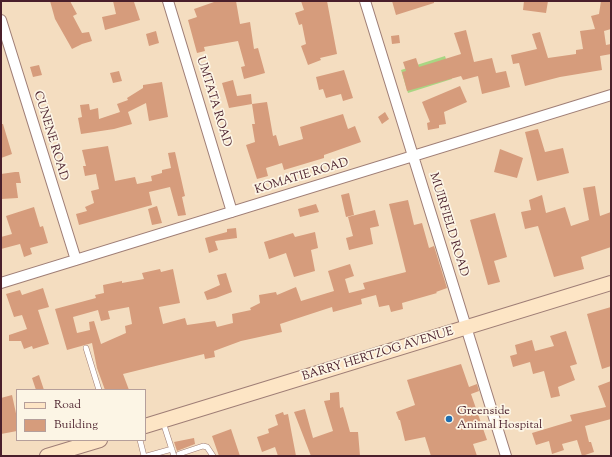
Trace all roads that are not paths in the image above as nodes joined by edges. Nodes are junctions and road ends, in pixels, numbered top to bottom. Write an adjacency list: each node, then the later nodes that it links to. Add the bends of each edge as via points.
1 (168, 1): 6 (street, UMTATA ROAD)
2 (365, 1): 5 (street, MUIRFIELD ROAD)
3 (1, 20): 7 (street, CUNENE ROAD)
4 (611, 95): 5 (street, KOMATIE ROAD)
5 (414, 157): 6 (street, KOMATIE ROAD); 10 (street, MUIRFIELD ROAD)
6 (232, 212): 7 (street, KOMATIE ROAD)
7 (76, 260): 9 (street, KOMATIE ROAD)
8 (611, 283): 10 (main road, BARRY HERTZOG AVENUE)
9 (1, 284)
10 (466, 328): 13 (main road, BARRY HERTZOG AVENUE); 22 (street, MUIRFIELD ROAD)
11 (86, 348): 12 (lane)
12 (99, 389)
13 (163, 421): 14 (main road, BARRY HERTZOG AVENUE); 17 (lane)
14 (146, 426)
15 (97, 441): 19 (main road)
16 (140, 441): 20 (lane)
17 (172, 449): 18 (lane); 20 (lane)
18 (176, 455): 21 (lane, via 203,446 208,448)
19 (47, 456)
20 (146, 456)
21 (213, 456)
22 (506, 456)

